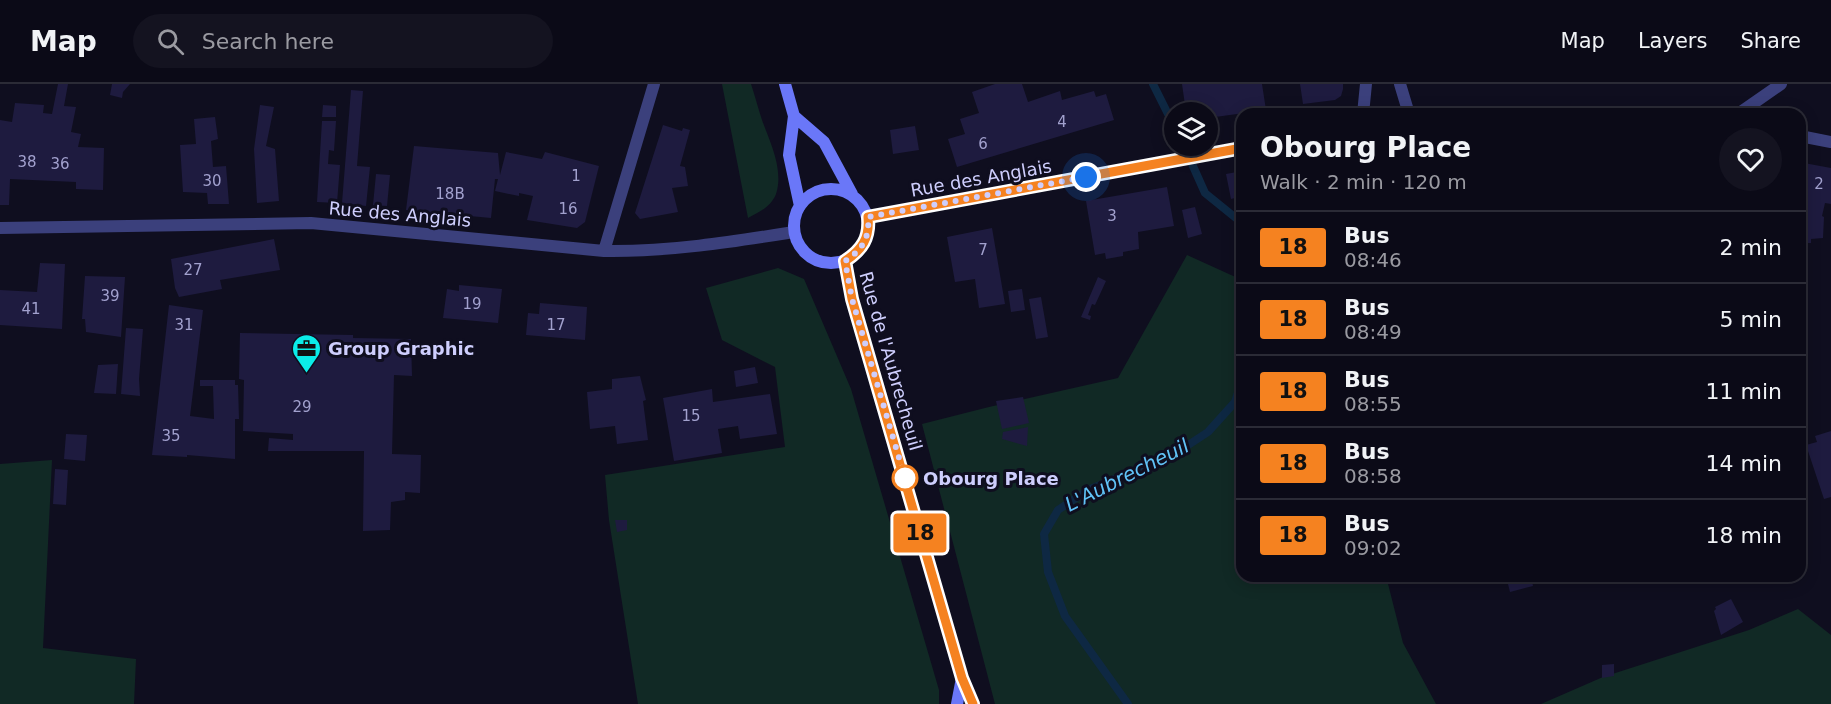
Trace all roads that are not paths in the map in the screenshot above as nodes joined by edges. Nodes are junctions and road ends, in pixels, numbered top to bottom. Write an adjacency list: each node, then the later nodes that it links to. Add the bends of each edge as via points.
1 (654, 84): 18 (street)
2 (785, 84): 9 (street)
3 (1366, 84): 6 (street)
4 (1400, 84): 7 (street)
5 (1781, 84): 8 (street)
6 (1363, 108)
7 (1407, 108)
8 (1747, 108)
9 (794, 116): 13 (street, via 824,142); 14 (street, via 789,154)
10 (1806, 137): 11 (street)
11 (1831, 142)
12 (1236, 149): 15 (street, Rue des Anglais)
13 (853, 195): 14 (street, via 830,188 819,190); 15 (street)
14 (800, 206): 17 (street)
15 (868, 217): 19 (street, via 862,248)
16 (0, 228): 18 (street, Rue des Anglais, via 311,223)
17 (794, 232): 18 (street, Rue des Anglais, via 641,251); 19 (street, via 807,255 819,261)
18 (604, 251)
19 (845, 261): 20 (street, Rue de l'Aubrecheuil, via 852,299)
20 (962, 678): 21 (street); 22 (street); 23 (street)
21 (957, 704)
22 (964, 704)
23 (973, 704)

